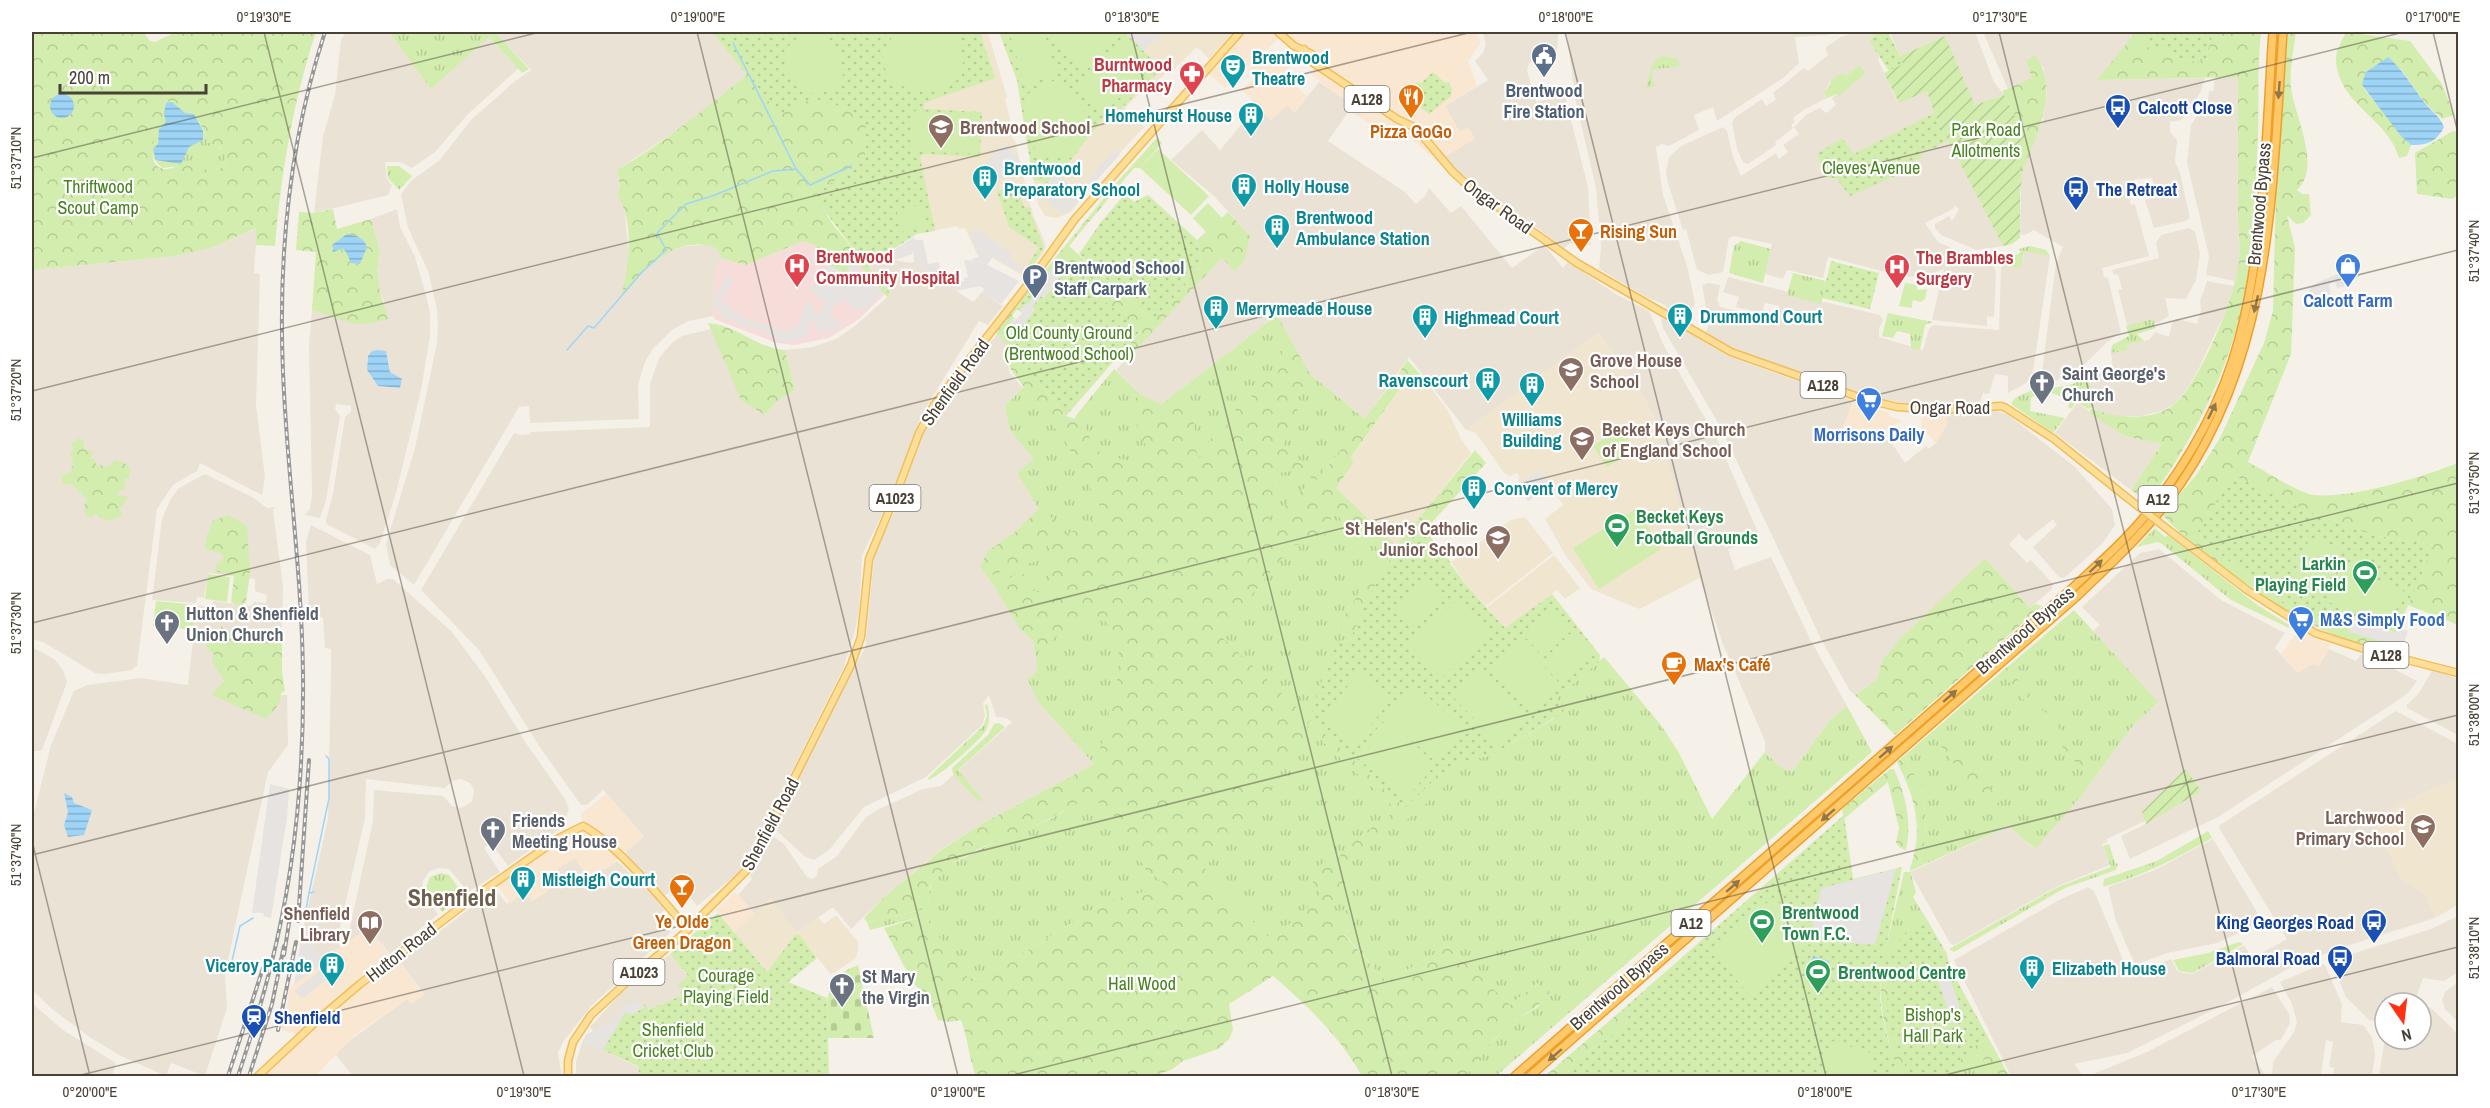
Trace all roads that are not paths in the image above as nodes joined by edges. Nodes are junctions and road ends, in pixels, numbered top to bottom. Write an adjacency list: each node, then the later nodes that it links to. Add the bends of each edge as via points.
1 (1240, 32): 6 (main road, Shenfield Road / A1023)
2 (1246, 32): 6 (main road, Shenfield Road / A1023)
3 (1278, 32): 7 (main road, Ongar Road / A128, bridge, via 1304,49 1306,57 1416,128 1462,180 1572,259 1714,343 1785,372 1897,407 2006,408 2054,440 2247,590 2315,633)
4 (2273, 32): 11 (highway, Brentwood Bypass / A12, one-way to 4, via 2068,592 2134,528 2172,480 2215,406 2247,303 2256,248)
5 (2283, 32): 12 (highway, Brentwood Bypass / A12, one-way to 12, via 2267,229 2260,289 2248,339 2211,432 2168,501 2119,557)
6 (1234, 41): 8 (main road, Shenfield Road / A1023, via 1088,204 934,405 869,559 861,637 851,665 749,868)
7 (2458, 673)
8 (688, 930): 9 (main road, Hutton Road, via 625,862 583,826 501,878 367,978); 10 (main road, A1023, via 591,1015 573,1042)
9 (258, 1077)
10 (568, 1077)
11 (1515, 1077)
12 (1530, 1077)

